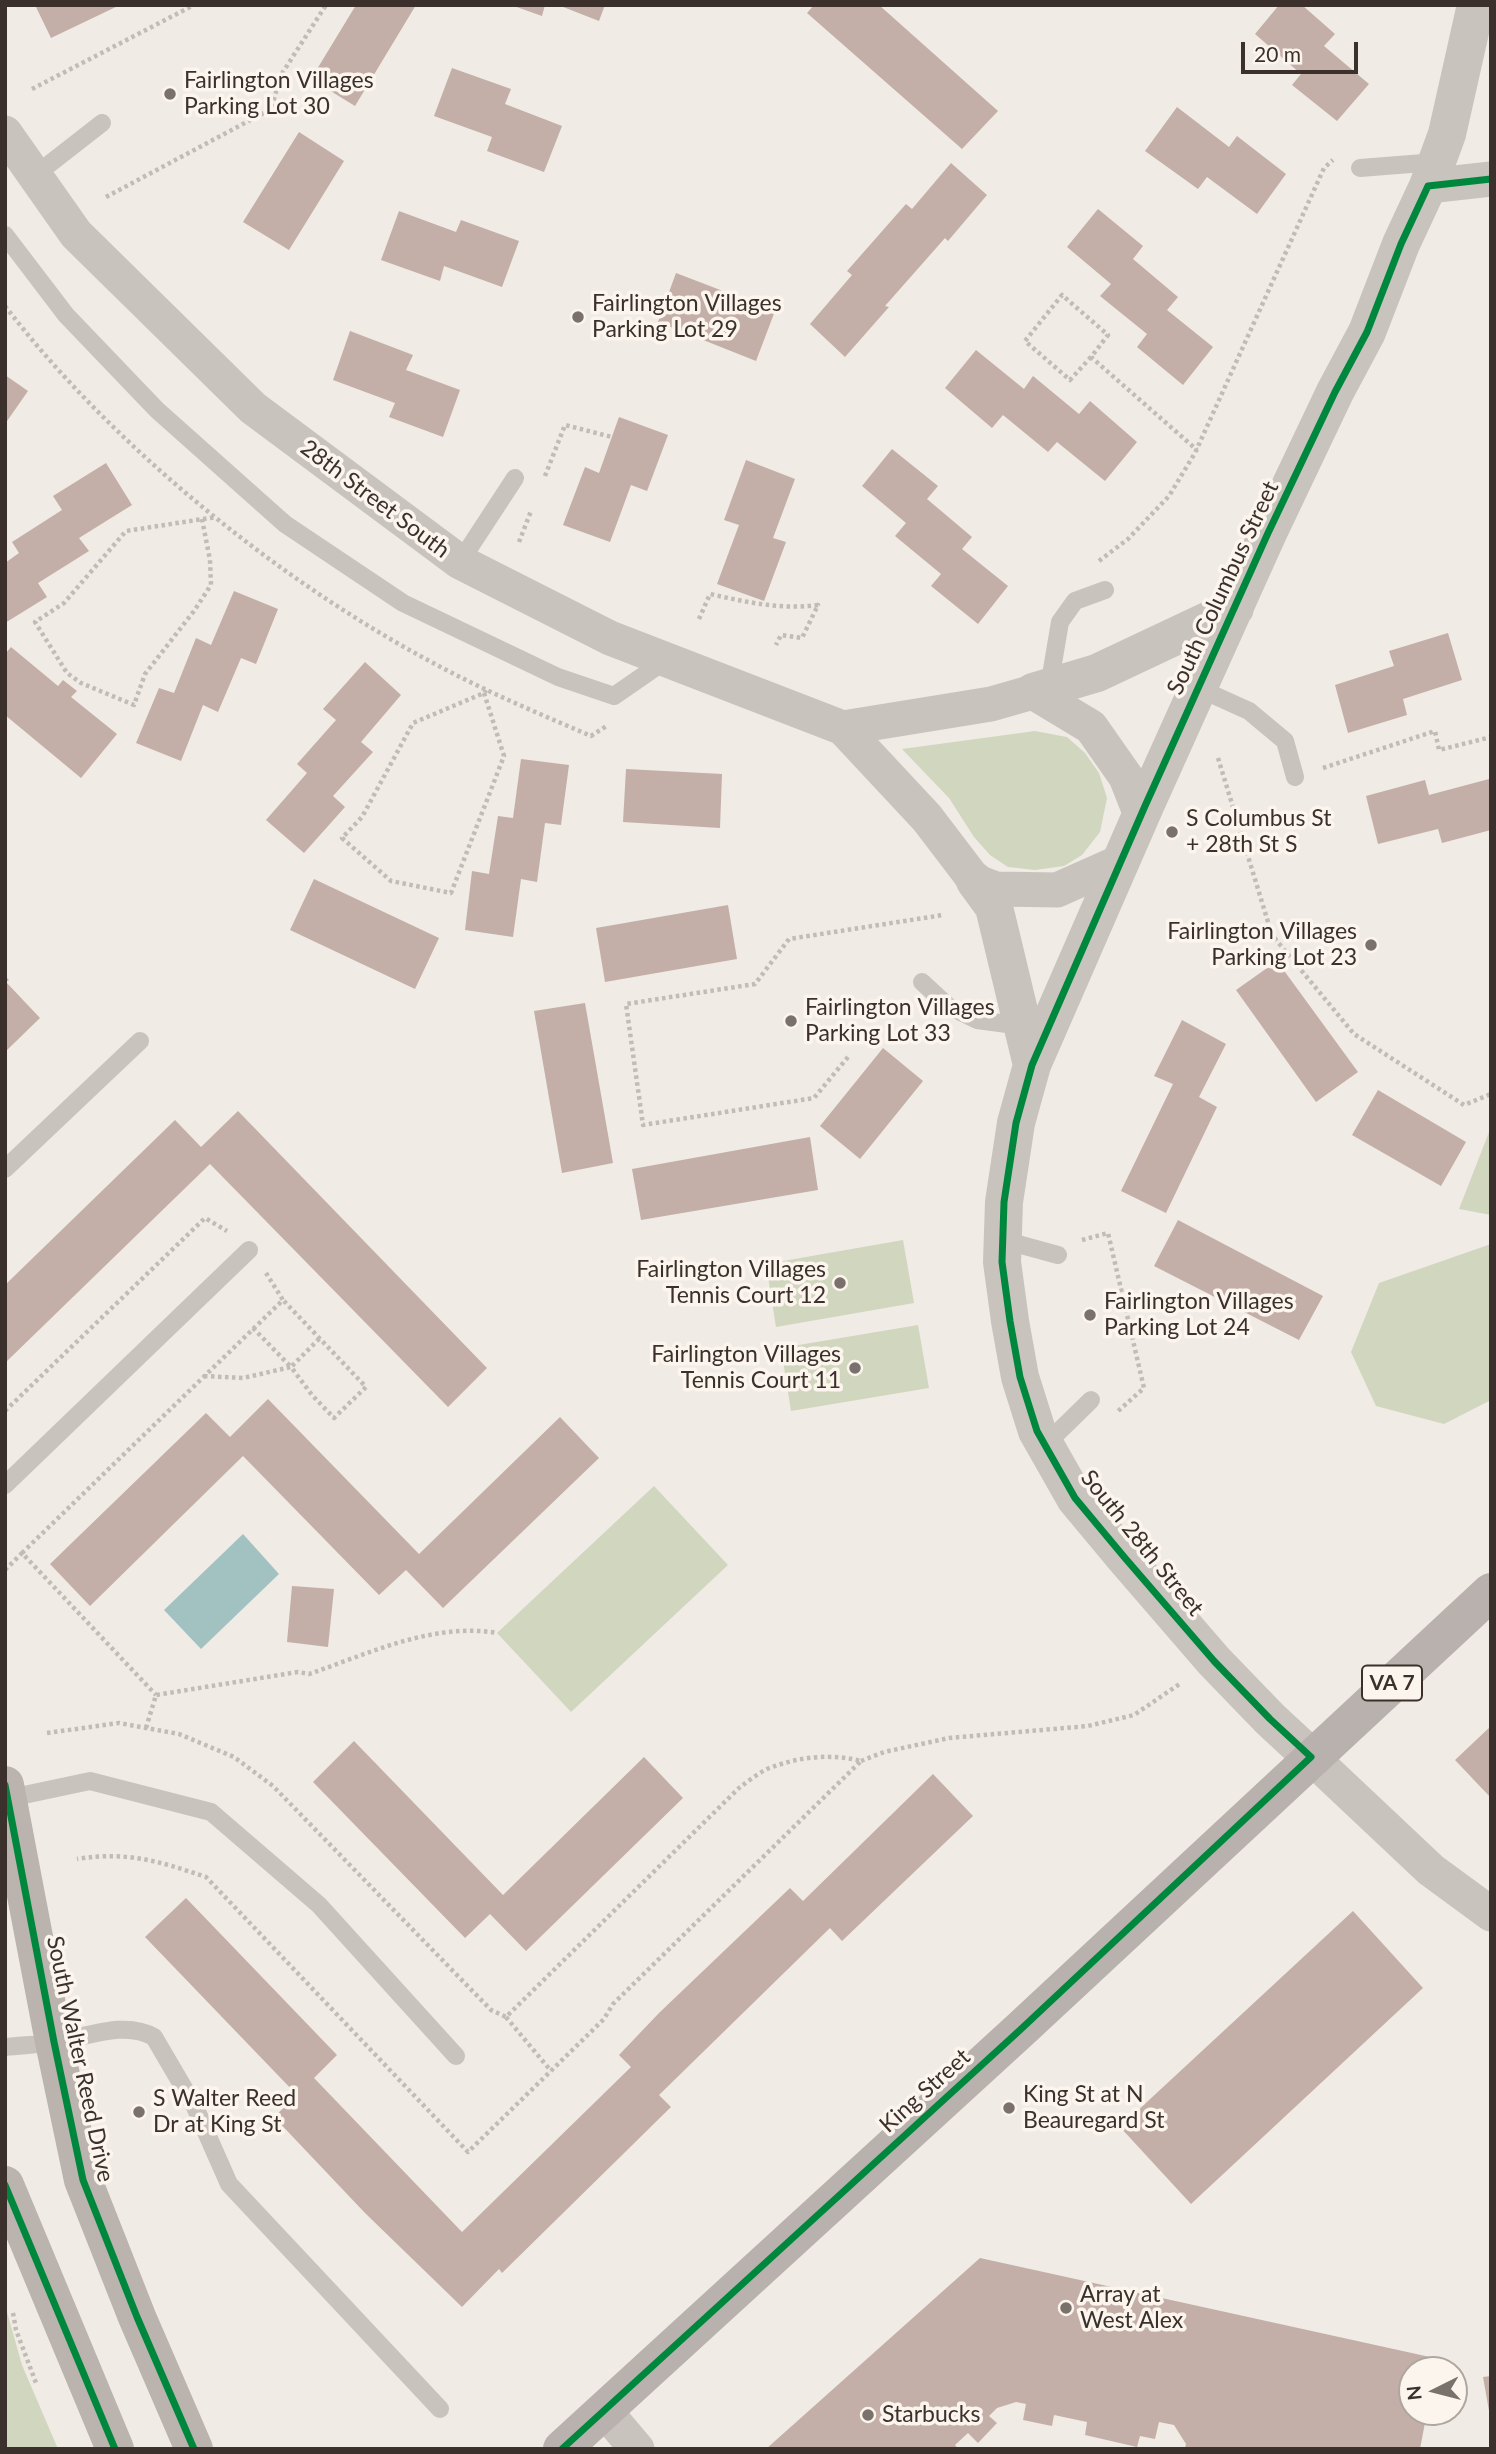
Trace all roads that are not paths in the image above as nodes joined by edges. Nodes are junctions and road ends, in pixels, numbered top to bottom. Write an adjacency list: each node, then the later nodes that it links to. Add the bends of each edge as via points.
1 (1476, 5): 5 (street, South Columbus Street, via 1447,134)
2 (102, 123): 6 (lane)
3 (5, 133): 6 (street, 28th Street South)
4 (1360, 168): 5 (lane)
5 (1432, 174): 7 (street); 12 (street, South Columbus Street, via 1367,332)
6 (34, 176): 10 (street, 28th Street South, via 76,234 253,408)
7 (1491, 179)
8 (5, 235): 13 (lane, via 66,315 157,410 285,524 403,603 558,677 614,696)
9 (515, 478): 10 (lane)
10 (460, 562): 13 (street, 28th Street South, via 610,638)
11 (1105, 590): 15 (lane, via 1075,601 1060,622)
12 (1235, 608): 14 (street, South Columbus Street); 15 (street, via 1097,673)
13 (666, 660): 16 (street, 28th Street South)
14 (1198, 688): 17 (lane, via 1249,711 1285,741); 18 (street, South Columbus Street)
15 (1041, 690): 16 (street, via 991,704); 18 (street, via 1091,727 1126,778)
16 (843, 728): 20 (street, 28th Street South, via 927,818)
17 (1296, 777)
18 (1141, 815): 19 (street, South Columbus Street)
19 (1120, 862): 20 (street, via 1056,890 996,889); 24 (street, South Columbus Street)
20 (975, 881): 22 (street, via 994,907)
21 (922, 982): 22 (lane, via 948,1006 977,1020)
22 (1022, 1026): 24 (street)
23 (139, 1041): 25 (lane)
24 (1032, 1065): 26 (street, South 28th Street, via 1016,1123)
25 (5, 1168)
26 (1003, 1240): 28 (lane); 30 (street, South 28th Street, via 1002,1262 1020,1377)
27 (248, 1250): 31 (lane)
28 (1058, 1255)
29 (1091, 1400): 30 (lane)
30 (1045, 1445): 33 (street, South 28th Street, via 1075,1498 1125,1558 1214,1661)
31 (5, 1485)
32 (1491, 1592): 33 (main road, King Street / VA 7)
33 (1311, 1758): 35 (street, South 28th Street, via 1431,1870); 41 (main road, King Street / VA 7)
34 (6, 1794): 36 (main road, South Walter Reed Drive); 38 (lane, via 90,1781 211,1812 319,1905)
35 (1491, 1914)
36 (54, 2042): 37 (lane); 40 (lane, via 124,2029 154,2037 195,2107 229,2184); 43 (main road, South Walter Reed Drive, via 83,2180)
37 (5, 2047)
38 (456, 2056)
39 (5, 2185): 42 (main road)
40 (440, 2409)
41 (604, 2410): 44 (main road, King Street / VA 7); 45 (street)
42 (115, 2449)
43 (194, 2449)
44 (562, 2449)
45 (637, 2449)

